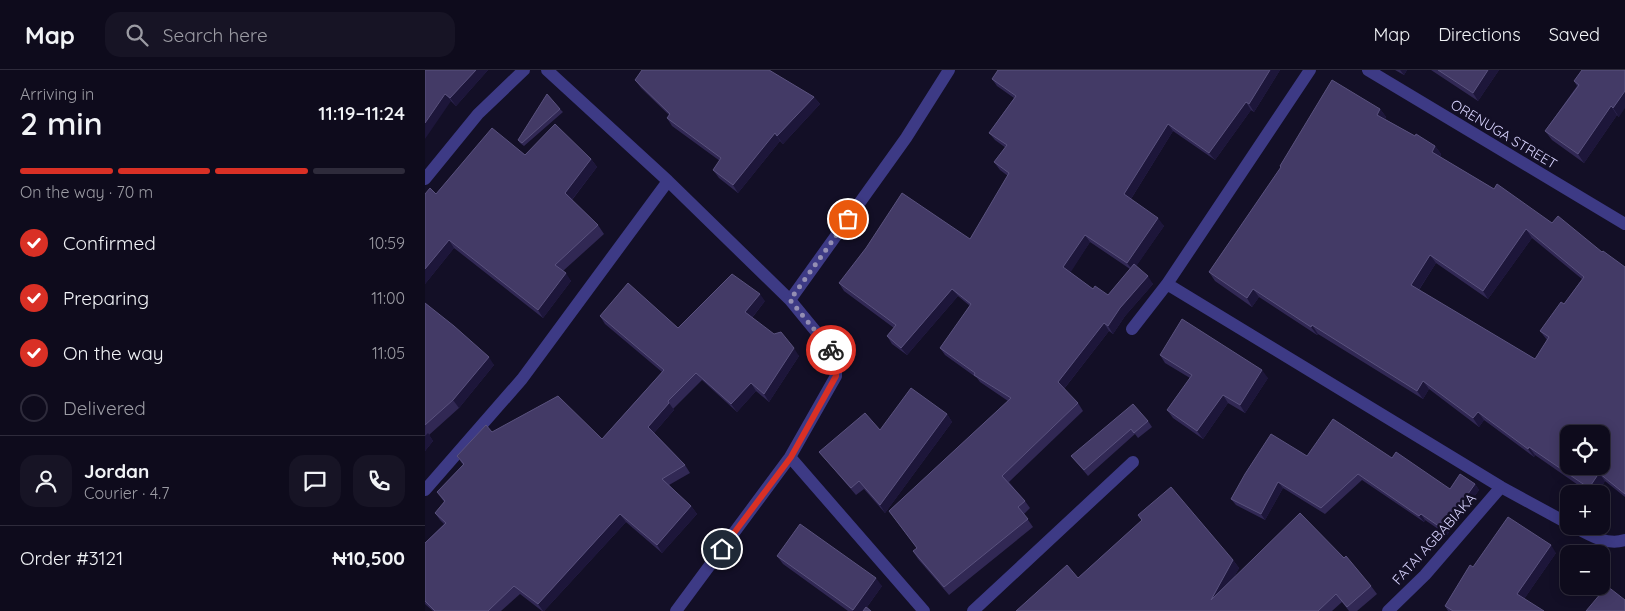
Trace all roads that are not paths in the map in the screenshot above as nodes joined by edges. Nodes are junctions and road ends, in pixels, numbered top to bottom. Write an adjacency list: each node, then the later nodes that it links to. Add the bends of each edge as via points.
1 (524, 70): 6 (street, via 478,114)
2 (547, 70): 7 (street)
3 (949, 70): 10 (street, via 906,138)
4 (1310, 70): 9 (street)
5 (1368, 70): 8 (street, ORENUGA STREET)
6 (425, 179)
7 (668, 181): 10 (street); 15 (street, via 522,380)
8 (1625, 224)
9 (1167, 284): 11 (street); 14 (street)
10 (790, 300): 12 (street, via 836,356 836,376)
11 (1132, 328)
12 (791, 457): 19 (street); 20 (street)
13 (1133, 462): 21 (street)
14 (1501, 487): 16 (street); 22 (street, FATAI AGBABIAKA, via 1425,575)
15 (425, 490)
16 (1560, 519)
17 (1590, 535): 18 (street, via 1597,539)
18 (1625, 540)
19 (676, 611)
20 (925, 611)
21 (973, 611)
22 (1388, 611)

